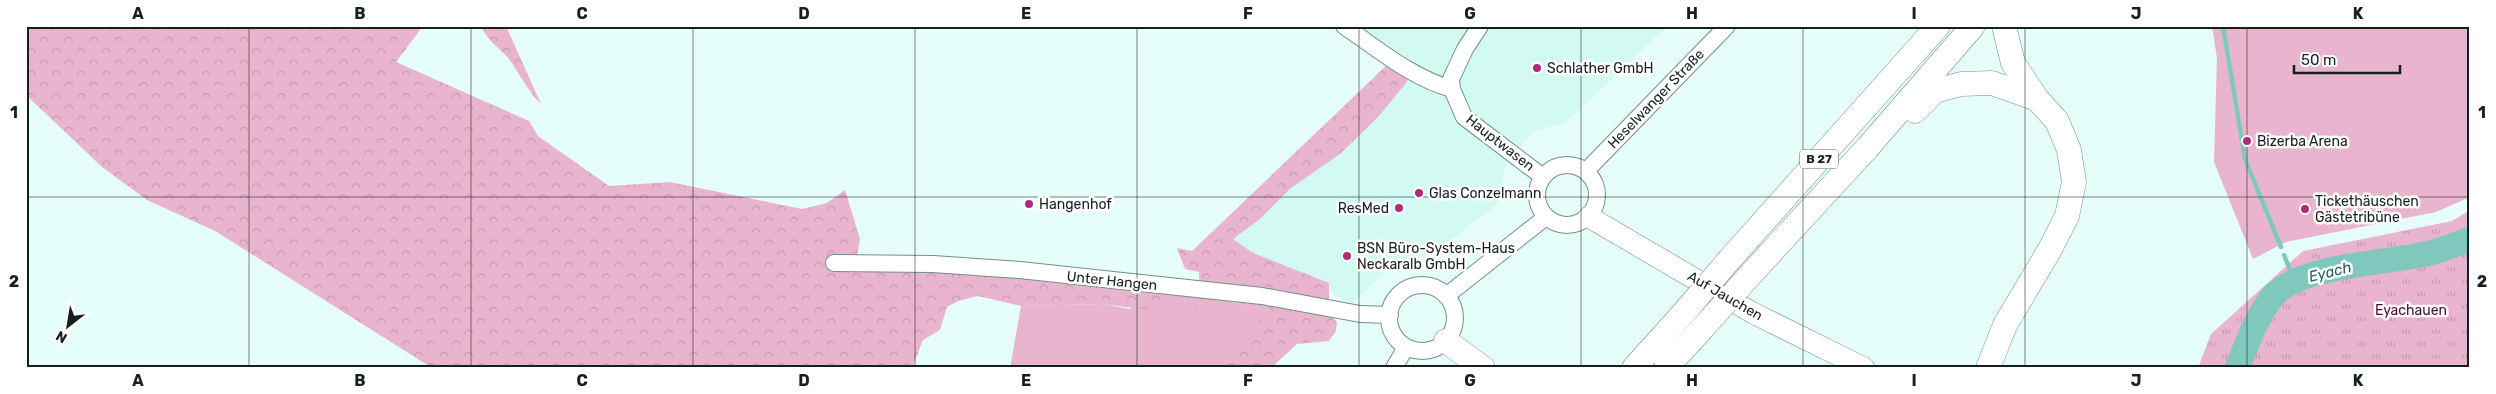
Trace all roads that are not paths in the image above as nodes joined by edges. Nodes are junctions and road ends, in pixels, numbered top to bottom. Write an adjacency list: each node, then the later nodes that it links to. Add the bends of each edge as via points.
1 (1344, 26): 7 (street, via 1414,73 1435,84)
2 (1480, 26): 7 (street, via 1451,80)
3 (1727, 26): 10 (street, Heselwanger Straße)
4 (1938, 26): 18 (highway, B 27, bridge)
5 (1973, 26): 9 (highway, B 27)
6 (2004, 26): 8 (highway, via 2013,63)
7 (1452, 88): 11 (street, Hauptwasen, via 1464,117)
8 (2037, 99): 9 (highway, via 1992,83 1952,86 1935,91 1896,129); 17 (highway, via 2056,121 2063,135 2074,182 2067,216)
9 (1868, 147): 25 (highway, B 27, bridge)
10 (1586, 171): 11 (street, via 1565,164); 13 (street, via 1598,192 1597,205)
11 (1543, 176): 12 (street, via 1537,199)
12 (1546, 217): 13 (street, via 1556,224 1568,226); 15 (street)
13 (1590, 217): 26 (main road, Auf Jauchen, via 1753,313)
14 (834, 264): 16 (street, Unter Hangen, via 923,264 1020,270 1262,296 1360,314)
15 (1446, 296): 16 (street, via 1427,286 1412,288 1398,296); 19 (street, via 1455,314 1452,333)
16 (1390, 315): 20 (street, via 1393,334)
17 (2005, 325): 27 (highway); 28 (highway)
18 (1658, 340): 23 (highway, via 1633,355); 24 (highway, B 27)
19 (1446, 342): 20 (street, via 1427,351); 22 (highway)
20 (1406, 347): 21 (street)
21 (1394, 368)
22 (1483, 368)
23 (1620, 368)
24 (1634, 368)
25 (1666, 368)
26 (1864, 368)
27 (1988, 368)
28 (1998, 368)

